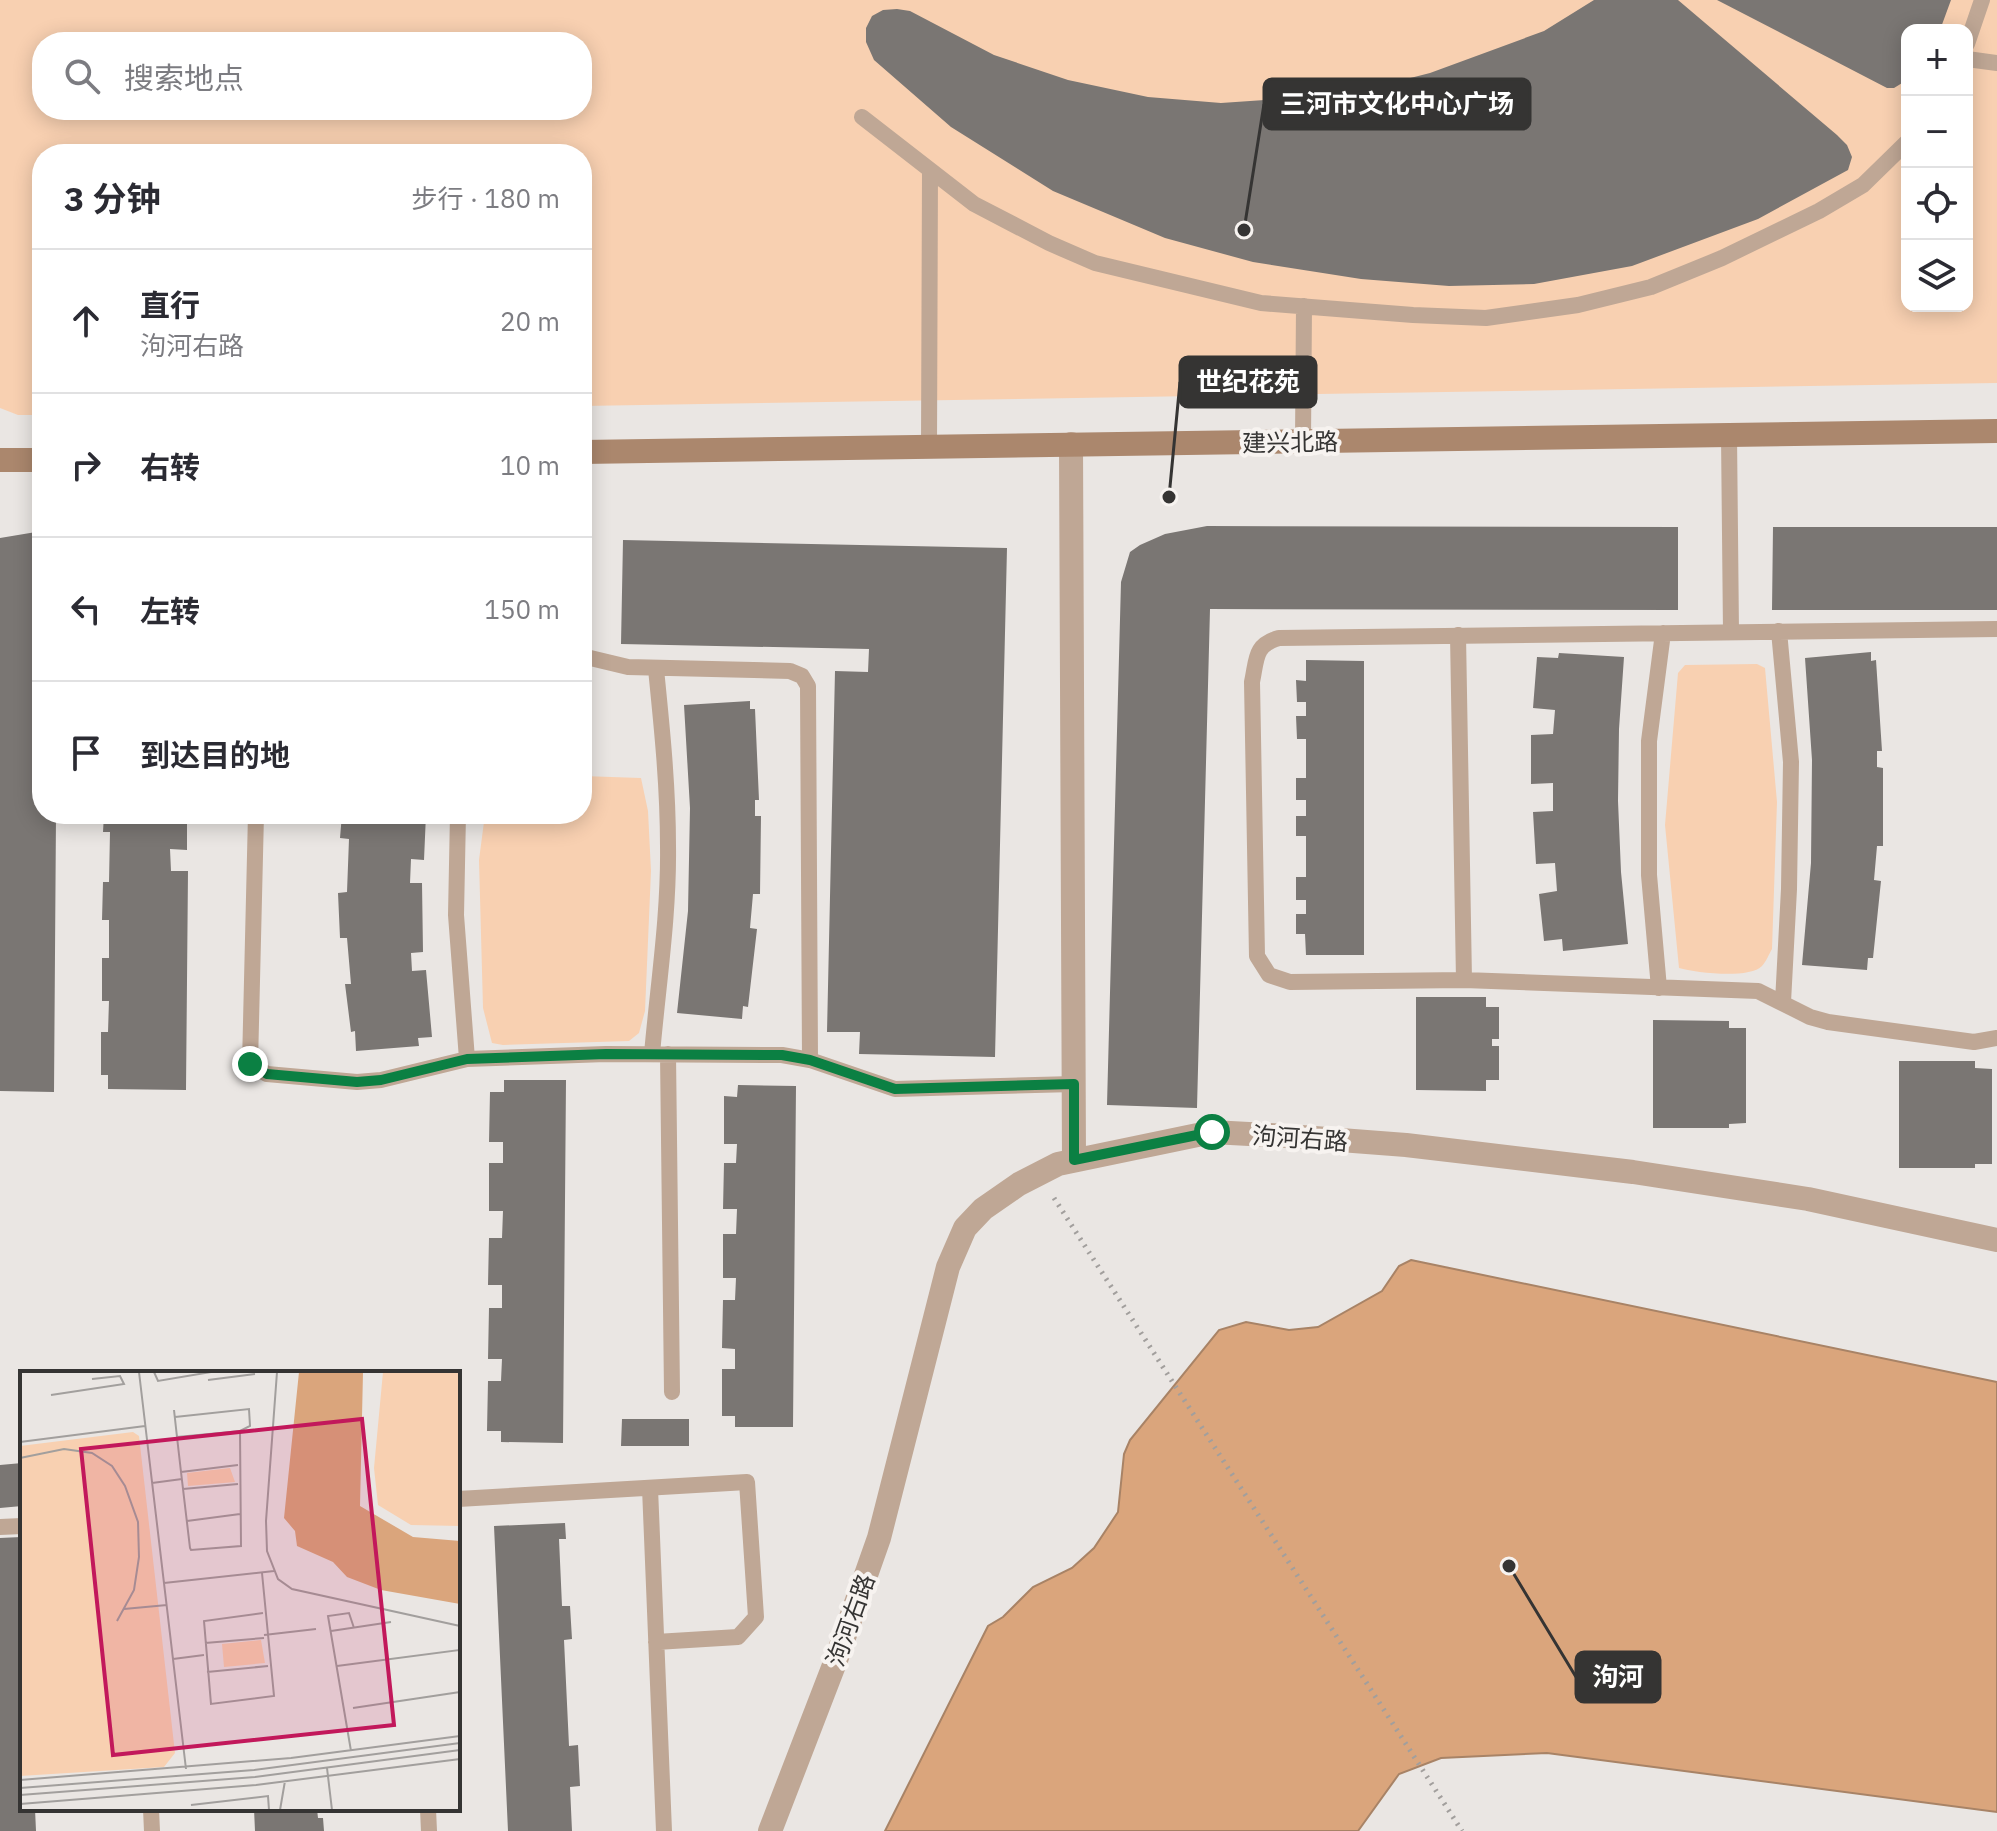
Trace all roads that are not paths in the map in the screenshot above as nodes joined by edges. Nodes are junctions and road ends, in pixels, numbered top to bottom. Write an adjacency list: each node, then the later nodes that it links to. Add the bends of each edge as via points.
1 (1982, 0): 2 (lane)
2 (1973, 26)
3 (1973, 60): 4 (lane)
4 (1997, 63)
5 (862, 117): 7 (lane)
6 (1901, 148): 8 (lane, via 1863,185 1819,211 1651,287 1578,305 1486,318)
7 (930, 170): 8 (lane, via 974,204 1095,263 1261,303); 13 (lane)
8 (1304, 306): 11 (lane)
9 (1997, 431): 10 (street, 建兴北路)
10 (1729, 435): 11 (street, 建兴北路); 19 (lane)
11 (1303, 441): 12 (street, 建兴北路)
12 (1071, 444): 13 (street, 建兴北路); 33 (street)
13 (929, 447): 14 (street, 建兴北路)
14 (592, 452)
15 (0, 460): 16 (street)
16 (32, 460)
17 (1997, 629): 18 (lane)
18 (1779, 631): 19 (lane); 28 (lane, via 1791,762)
19 (1731, 632): 20 (lane)
20 (1663, 633): 21 (lane); 27 (lane, via 1649,741 1649,875)
21 (1458, 635): 26 (lane); 26 (lane, via 1279,638 1259,650 1252,682 1257,956 1269,975 1290,982)
22 (592, 658): 23 (lane)
23 (656, 669): 30 (lane, via 668,847); 32 (lane, via 790,671 808,686)
24 (256, 824): 31 (lane, via 250,1064 267,1074 357,1082)
25 (458, 824): 31 (lane, via 456,915)
26 (1464, 980): 27 (lane)
27 (1659, 988): 28 (lane, via 1758,991)
28 (1783, 1002): 29 (lane, via 1828,1022 1974,1042)
29 (1997, 1038)
30 (660, 1054): 31 (lane); 32 (lane); 36 (lane)
31 (467, 1059)
32 (810, 1060): 33 (lane, via 895,1089)
33 (1074, 1084): 34 (street)
34 (1074, 1160): 35 (street, 泃河右路, via 1212,1132 1406,1145 1808,1199); 47 (street, 泃河右路, via 1038,1174 983,1209 965,1228 948,1267 879,1538)
35 (1997, 1240)
36 (672, 1392)
37 (650, 1488): 38 (lane); 41 (lane); 41 (lane, via 747,1482 756,1617 738,1637)
38 (460, 1499)
39 (20, 1526): 40 (lane)
40 (0, 1527)
41 (656, 1642): 46 (lane)
42 (151, 1811): 44 (lane)
43 (428, 1811): 45 (lane)
44 (152, 1831)
45 (429, 1831)
46 (664, 1831)
47 (770, 1831)

